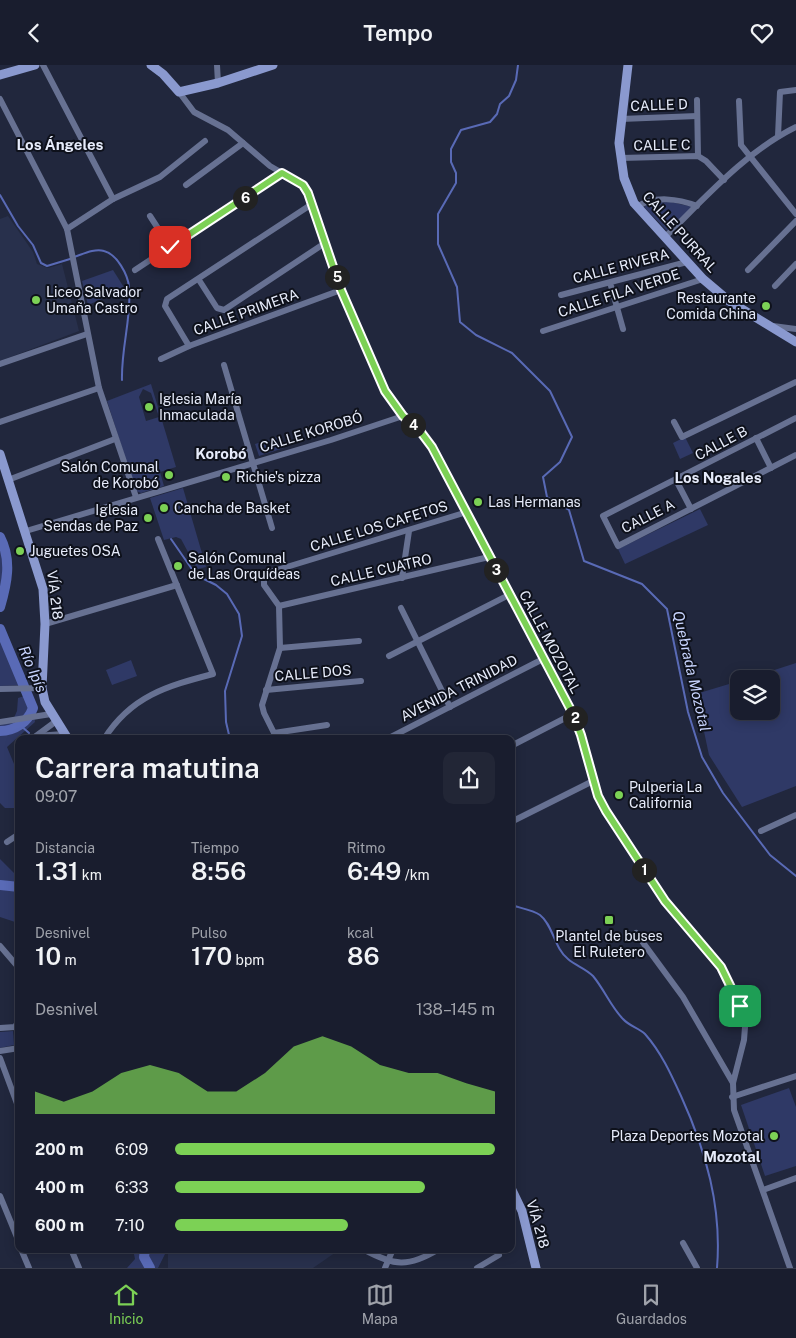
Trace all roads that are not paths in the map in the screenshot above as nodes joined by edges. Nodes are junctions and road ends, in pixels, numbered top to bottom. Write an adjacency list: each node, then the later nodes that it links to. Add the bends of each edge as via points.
1 (35, 65): 9 (street)
2 (43, 65): 28 (street)
3 (150, 65): 12 (street, CALLE MOZOTAL)
4 (217, 65): 10 (street)
5 (273, 65): 7 (street)
6 (621, 65): 8 (street)
7 (261, 67): 10 (street)
8 (628, 69): 17 (street, CALLE PURRAL)
9 (0, 75)
10 (218, 83): 12 (street)
11 (796, 90): 19 (street, via 780,92)
12 (179, 92): 21 (street, CALLE MOZOTAL, via 194,112 228,130)
13 (0, 99): 35 (street)
14 (697, 100): 16 (street)
15 (739, 101): 23 (street, via 740,141)
16 (697, 116): 17 (street, CALLE D); 22 (street)
17 (621, 119): 24 (street, CALLE PURRAL)
18 (796, 127): 19 (street)
19 (778, 135): 23 (street)
20 (205, 141): 28 (street, via 160,177)
21 (243, 143): 25 (street, CALLE MOZOTAL); 27 (street)
22 (698, 157): 24 (street, CALLE C); 26 (street, CALLE C)
23 (750, 157): 26 (street); 32 (street)
24 (621, 158): 31 (street, CALLE PURRAL, via 629,194)
25 (282, 173): 29 (street, CALLE MOZOTAL, via 303,185); 38 (street)
26 (724, 181): 30 (street)
27 (186, 185)
28 (113, 199): 35 (street)
29 (312, 203): 37 (street, CALLE MOZOTAL); 44 (street)
30 (698, 206): 31 (street, via 675,199 649,201); 36 (street)
31 (637, 207): 36 (street, CALLE PURRAL)
32 (796, 214)
33 (150, 216): 38 (street)
34 (796, 221): 42 (street)
35 (67, 229): 54 (street)
36 (665, 237): 39 (street, CALLE PURRAL)
37 (325, 243): 44 (street, via 227,309 221,310); 47 (street, CALLE MOZOTAL)
38 (170, 247): 41 (street)
39 (687, 262): 43 (street, CALLE PURRAL); 48 (street, CALLE RIVERA)
40 (796, 264): 46 (street)
41 (135, 270)
42 (748, 270)
43 (703, 279): 49 (street, CALLE FILA VERDE); 50 (street, CALLE PURRAL, via 728,301)
44 (199, 280): 56 (street, via 165,302)
45 (611, 286): 49 (street)
46 (775, 286)
47 (341, 290): 56 (street, CALLE PRIMERA); 62 (street, CALLE MOZOTAL, via 385,391)
48 (561, 295)
49 (617, 306): 51 (street); 53 (street, CALLE FILA VERDE)
50 (769, 325): 52 (street); 55 (street, CALLE PURRAL)
51 (623, 329)
52 (796, 329)
53 (543, 331)
54 (87, 335): 58 (street); 61 (street)
55 (796, 342)
56 (189, 346): 57 (street, CALLE PRIMERA)
57 (161, 359)
58 (0, 364)
59 (224, 365): 70 (street)
60 (796, 382): 65 (street, via 682,437)
61 (99, 388): 64 (street); 67 (street)
62 (403, 416): 70 (street, CALLE KOROBÓ); 77 (street, CALLE MOZOTAL, via 432,447)
63 (796, 418): 66 (street, CALLE B)
64 (0, 422)
65 (674, 422)
66 (756, 438): 71 (street); 74 (street, CALLE B)
67 (115, 439): 73 (street); 75 (street)
68 (0, 454): 73 (street, VÍA 218)
69 (796, 455): 71 (street, CALLE A)
70 (253, 463): 75 (street, CALLE KOROBÓ); 78 (street)
71 (771, 468): 76 (street, CALLE A)
72 (0, 473): 73 (street)
73 (8, 480): 79 (street, VÍA 218)
74 (676, 480): 76 (street); 82 (street, CALLE B, via 603,516)
75 (136, 497): 79 (street, CALLE KOROBÓ)
76 (691, 509): 82 (street, CALLE A)
77 (467, 512): 80 (street, CALLE LOS CAFETOS); 83 (street, CALLE MOZOTAL)
78 (272, 528)
79 (26, 531): 89 (street, VÍA 218, via 43,589)
80 (409, 531): 84 (street); 87 (street, CALLE LOS CAFETOS, via 268,573 264,576 264,585)
81 (158, 539): 85 (street)
82 (618, 545)
83 (489, 557): 84 (street, CALLE CUATRO); 86 (street, CALLE MOZOTAL)
84 (402, 578): 87 (street, CALLE CUATRO)
85 (177, 585): 89 (street); 106 (street, via 213,674 148,695 121,715)
86 (509, 595): 91 (street); 94 (street, CALLE MOZOTAL)
87 (279, 606): 92 (street)
88 (402, 608): 91 (street)
89 (45, 624): 97 (street, VÍA 218)
90 (359, 641): 92 (street)
91 (416, 641): 93 (street); 99 (street)
92 (280, 648): 98 (street)
93 (389, 656)
94 (543, 659): 99 (street, AVENIDA TRINIDAD); 100 (street, CALLE MOZOTAL)
95 (362, 681): 98 (street, CALLE DOS)
96 (0, 689): 97 (street)
97 (37, 689): 101 (street, VÍA 218)
98 (266, 690): 107 (street, via 262,705)
99 (450, 707): 109 (street, AVENIDA TRINIDAD)
100 (573, 714): 110 (street); 111 (street, CALLE MOZOTAL)
101 (53, 718): 102 (street, via 36,716); 104 (street); 105 (street, VÍA 218)
102 (0, 722)
103 (327, 725): 108 (street)
104 (36, 735)
105 (64, 735)
106 (107, 735)
107 (275, 735)
108 (280, 735)
109 (395, 735)
110 (515, 745)
111 (593, 781): 113 (street); 126 (street, CALLE MOZOTAL, via 606,811 648,877 681,922 721,967 740,1006 745,1027 744,1040)
112 (796, 815): 114 (street)
113 (515, 820)
114 (761, 831)
115 (15, 836): 116 (street)
116 (6, 842)
117 (636, 933): 126 (street, via 688,1005)
118 (0, 946): 119 (street)
119 (15, 963)
120 (15, 1024): 121 (street)
121 (0, 1028)
122 (15, 1049): 123 (street)
123 (0, 1051)
124 (0, 1058): 128 (street)
125 (796, 1076): 127 (street)
126 (733, 1083): 127 (street, CALLE MOZOTAL)
127 (732, 1097): 130 (street, CALLE MOZOTAL)
128 (15, 1099)
129 (796, 1178): 130 (street)
130 (763, 1190): 148 (street, CALLE MOZOTAL)
131 (0, 1196): 133 (street)
132 (515, 1196): 146 (street, VÍA 218, via 522,1211)
133 (15, 1232)
134 (683, 1243): 147 (street)
135 (23, 1253): 142 (street)
136 (73, 1253): 143 (street)
137 (372, 1253): 141 (street)
138 (391, 1253): 141 (street)
139 (431, 1253): 141 (street, via 410,1264)
140 (499, 1255): 145 (street)
141 (388, 1260): 144 (street)
142 (29, 1268)
143 (79, 1268)
144 (385, 1268)
145 (477, 1268)
146 (536, 1268)
147 (697, 1268)
148 (790, 1268)

